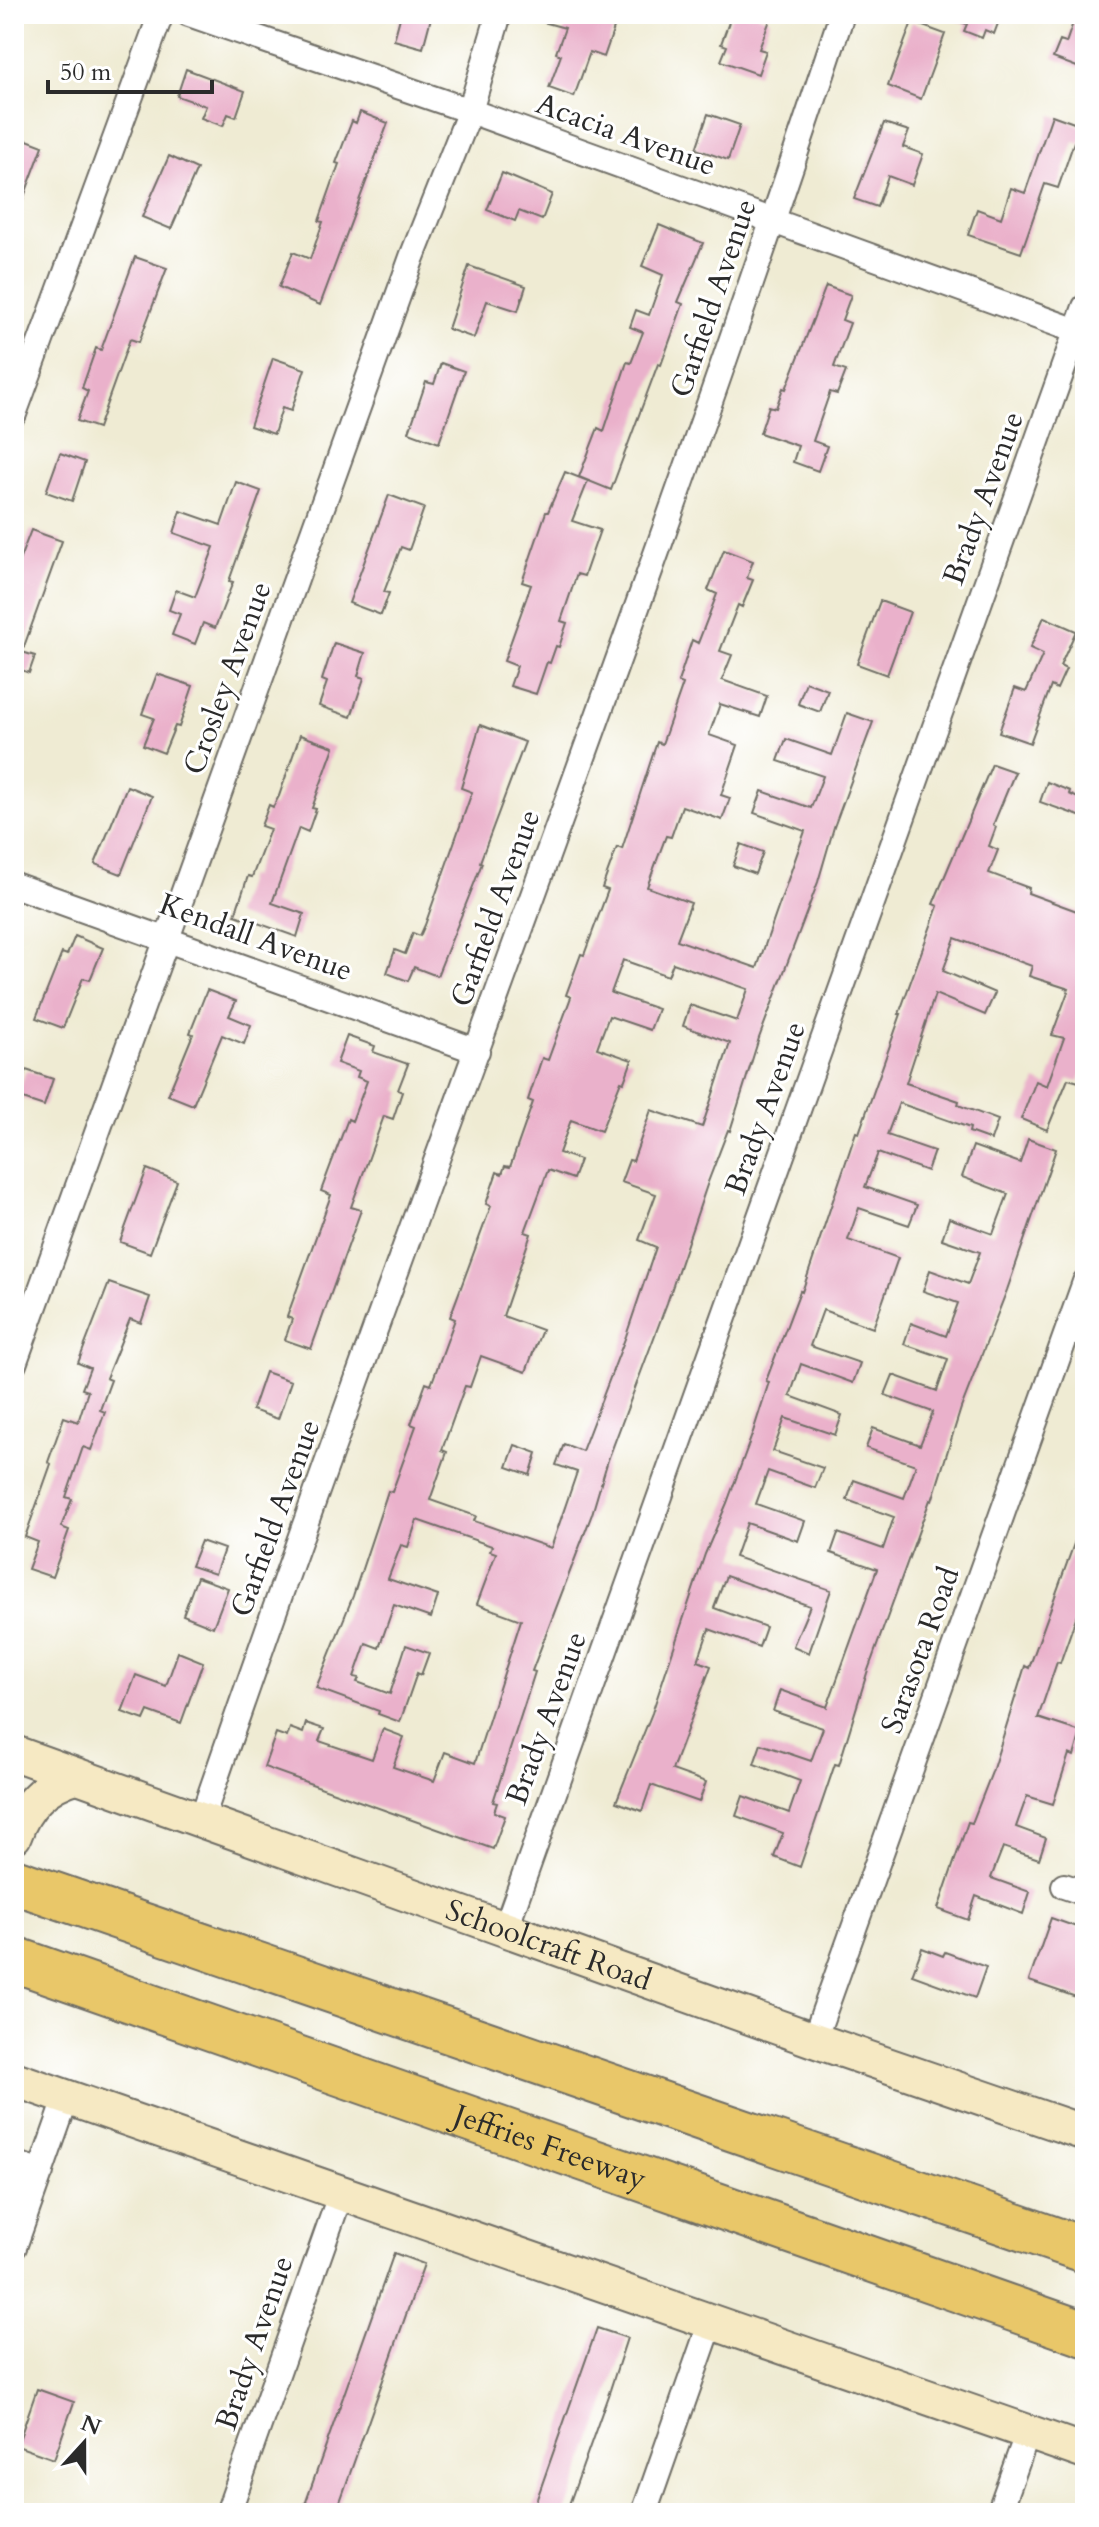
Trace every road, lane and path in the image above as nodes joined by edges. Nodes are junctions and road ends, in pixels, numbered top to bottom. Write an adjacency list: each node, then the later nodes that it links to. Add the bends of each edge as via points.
1 (161, 14): 9 (street)
2 (189, 14): 5 (street, Acacia Avenue)
3 (499, 14): 5 (street, Crosley Avenue)
4 (842, 14): 6 (street, Garfield Avenue)
5 (470, 111): 6 (street, Acacia Avenue); 11 (street, Crosley Avenue, via 412,257)
6 (774, 222): 8 (street, Acacia Avenue); 12 (street, Garfield Avenue)
7 (1085, 307): 8 (street, Brady Avenue)
8 (1081, 332): 20 (street, Brady Avenue)
9 (14, 414)
10 (14, 885): 11 (street, Kendall Avenue)
11 (169, 940): 12 (street, Kendall Avenue); 14 (street, Crosley Avenue)
12 (477, 1051): 17 (street, Garfield Avenue)
13 (1085, 1282): 24 (street, Sarasota Road)
14 (14, 1364)
15 (14, 1753): 16 (main road, Schoolcraft Road)
16 (76, 1776): 17 (main road, Schoolcraft Road); 18 (main road, via 31,1802)
17 (201, 1821): 20 (main road, Schoolcraft Road)
18 (16, 1834): 25 (highway)
19 (14, 1881): 25 (highway)
20 (505, 1930): 24 (main road, Schoolcraft Road)
21 (14, 1959): 23 (highway, Jeffries Freeway)
22 (14, 1990): 23 (highway)
23 (168, 2013): 35 (highway, Jeffries Freeway)
24 (814, 2040): 28 (main road, Schoolcraft Road)
25 (513, 2052): 33 (highway)
26 (14, 2079): 27 (main road)
27 (67, 2097): 30 (street); 31 (main road)
28 (1085, 2133)
29 (14, 2163): 30 (street)
30 (41, 2172): 32 (street)
31 (341, 2193): 34 (main road); 38 (street, Brady Avenue)
32 (14, 2247)
33 (1085, 2250)
34 (711, 2322): 36 (main road); 39 (street)
35 (1085, 2334)
36 (1028, 2432): 37 (main road); 40 (street)
37 (1085, 2452)
38 (228, 2513)
39 (644, 2513)
40 (999, 2513)

